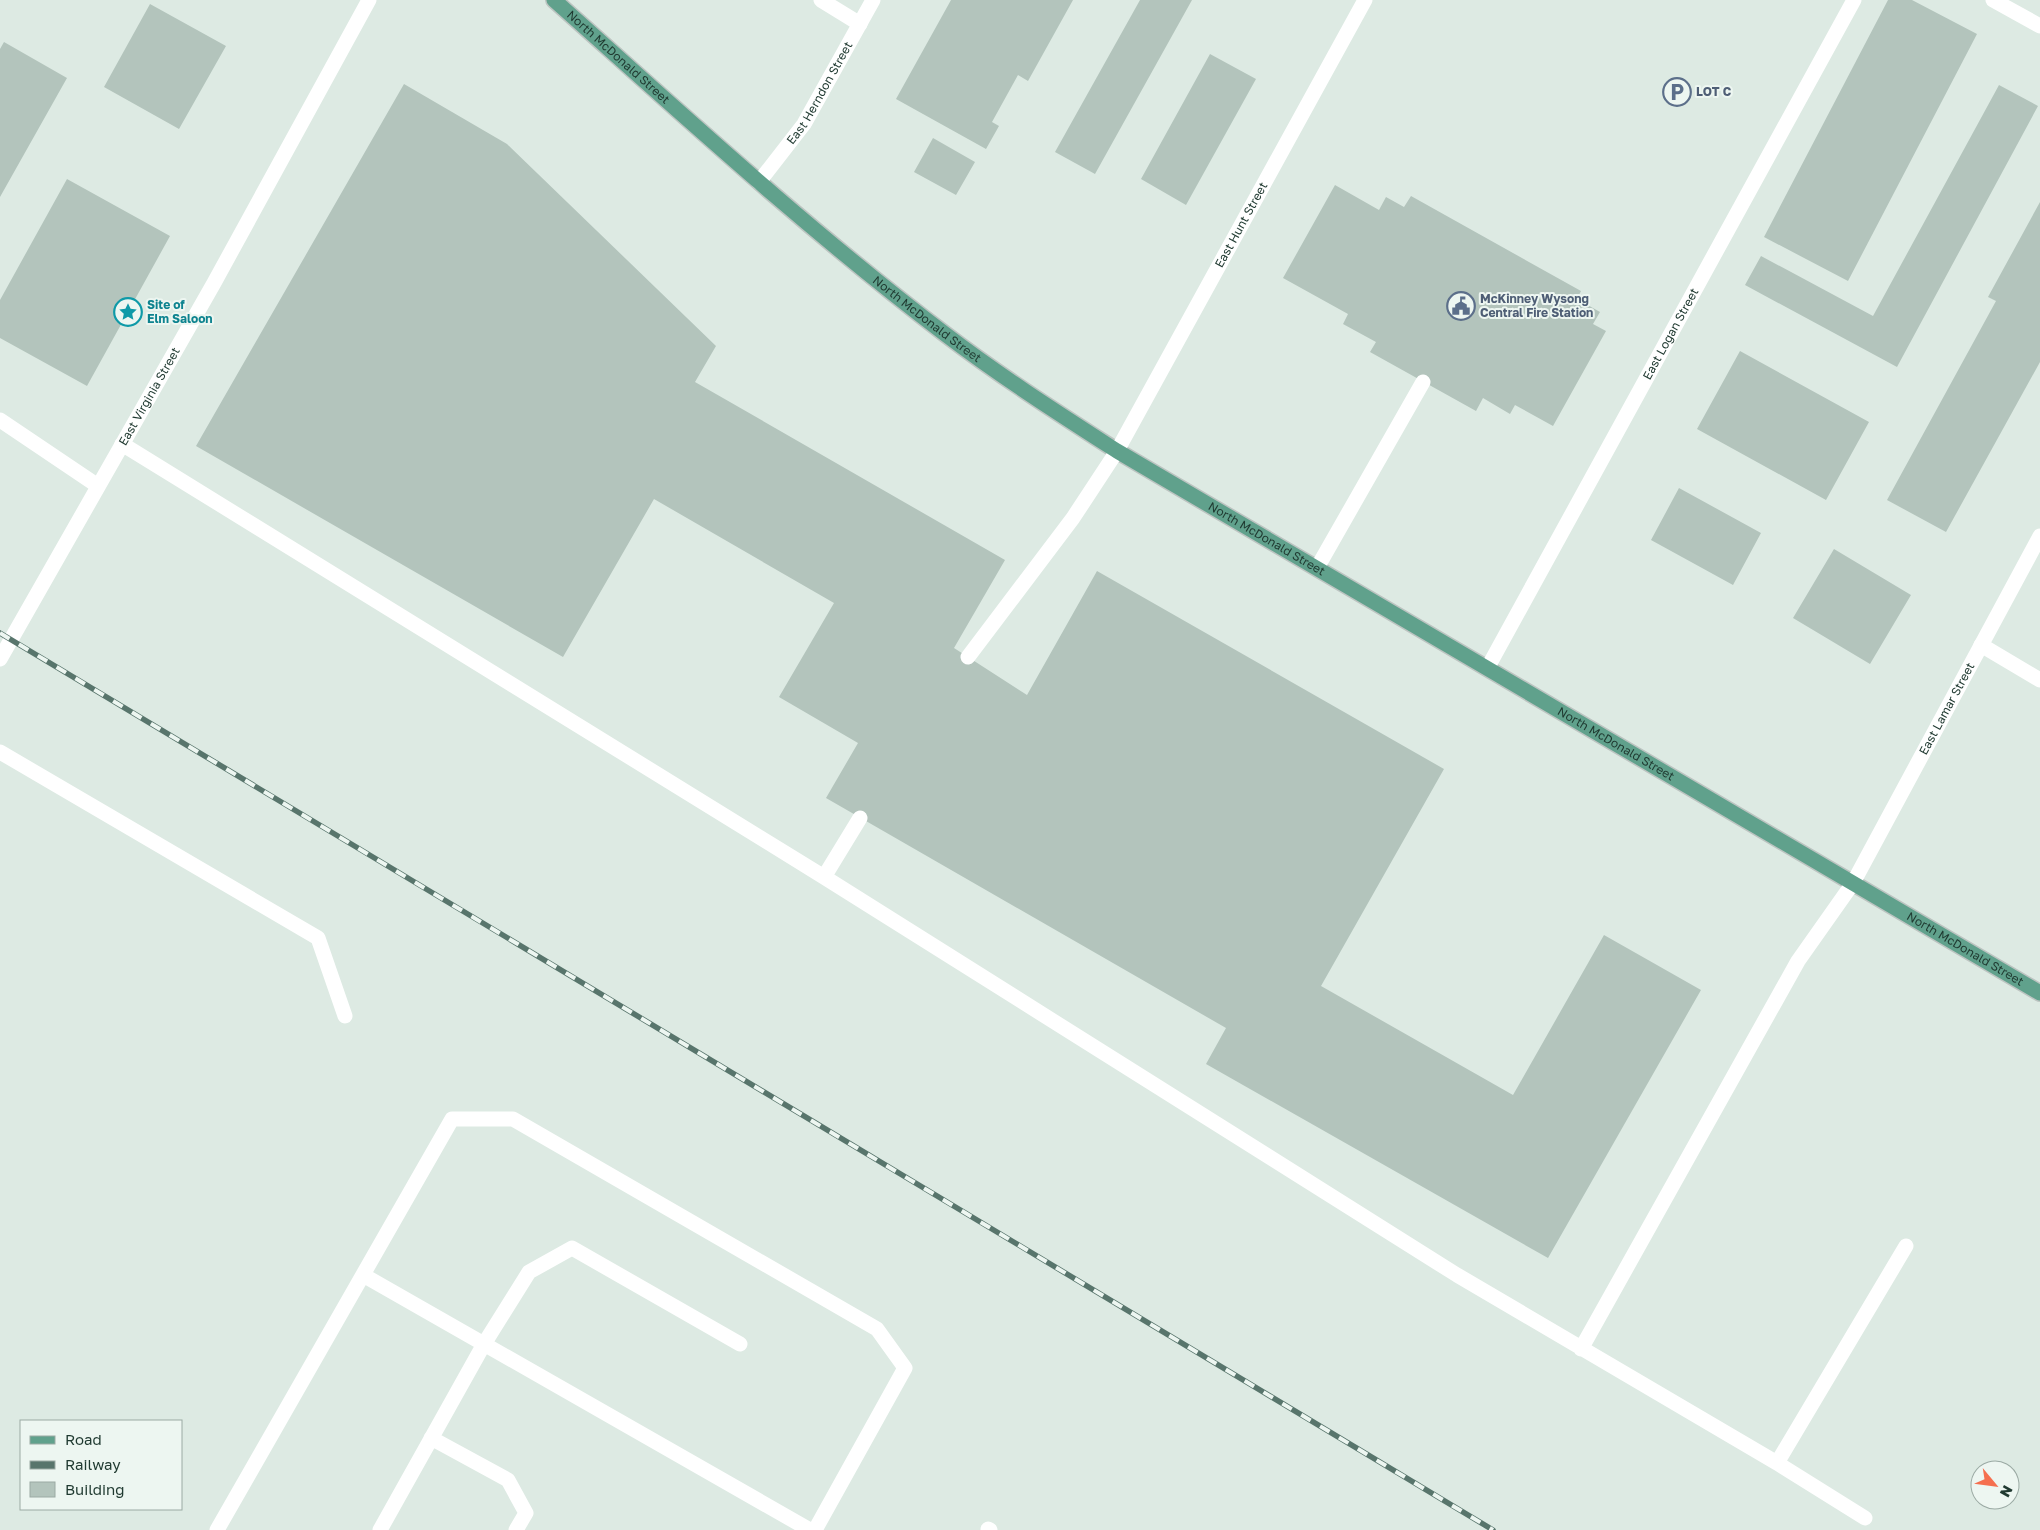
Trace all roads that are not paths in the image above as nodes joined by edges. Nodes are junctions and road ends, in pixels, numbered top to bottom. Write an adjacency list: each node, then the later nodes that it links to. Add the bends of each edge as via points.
1 (554, 0): 10 (main road, North McDonald Street)
2 (821, 0): 8 (street)
3 (874, 0): 8 (street, East Herndon Street)
4 (1365, 0): 14 (street, East Hunt Street)
5 (1854, 0): 21 (street, East Logan Street)
6 (1993, 0): 9 (street)
7 (364, 2): 13 (street, East Virginia Street, via 214,283)
8 (860, 24): 10 (street, East Herndon Street, via 804,124)
9 (2040, 26)
10 (759, 182): 14 (main road, North McDonald Street, via 945,334)
11 (1423, 382): 17 (street)
12 (0, 420): 15 (street)
13 (122, 444): 15 (street, East Virginia Street); 25 (street)
14 (1117, 451): 17 (main road, North McDonald Street); 19 (street, East Hunt Street, via 1073,518)
15 (98, 486): 20 (street, East Virginia Street)
16 (2040, 536): 18 (street, East Lamar Street)
17 (1317, 568): 21 (main road, North McDonald Street)
18 (1981, 645): 22 (street); 26 (street, East Lamar Street)
19 (968, 657)
20 (0, 659)
21 (1488, 667): 26 (main road, North McDonald Street)
22 (2040, 680)
23 (0, 752): 28 (street, via 318,938)
24 (860, 818): 25 (street)
25 (824, 877): 33 (street, via 1449,1270)
26 (1853, 883): 27 (main road, North McDonald Street); 33 (street, East Lamar Street, via 1798,961)
27 (2040, 993)
28 (345, 1016)
29 (1906, 1246): 35 (street)
30 (363, 1274): 31 (street); 37 (street); 41 (street, via 452,1119 513,1119 877,1329 905,1368)
31 (484, 1344): 32 (street, via 529,1272 572,1248); 34 (street); 40 (street)
32 (740, 1344)
33 (1581, 1349): 35 (street)
34 (431, 1438): 38 (street); 39 (street, via 508,1480 526,1513)
35 (1777, 1463): 36 (street)
36 (1865, 1518)
37 (217, 1530)
38 (380, 1530)
39 (516, 1530)
40 (810, 1530)
41 (815, 1530)

